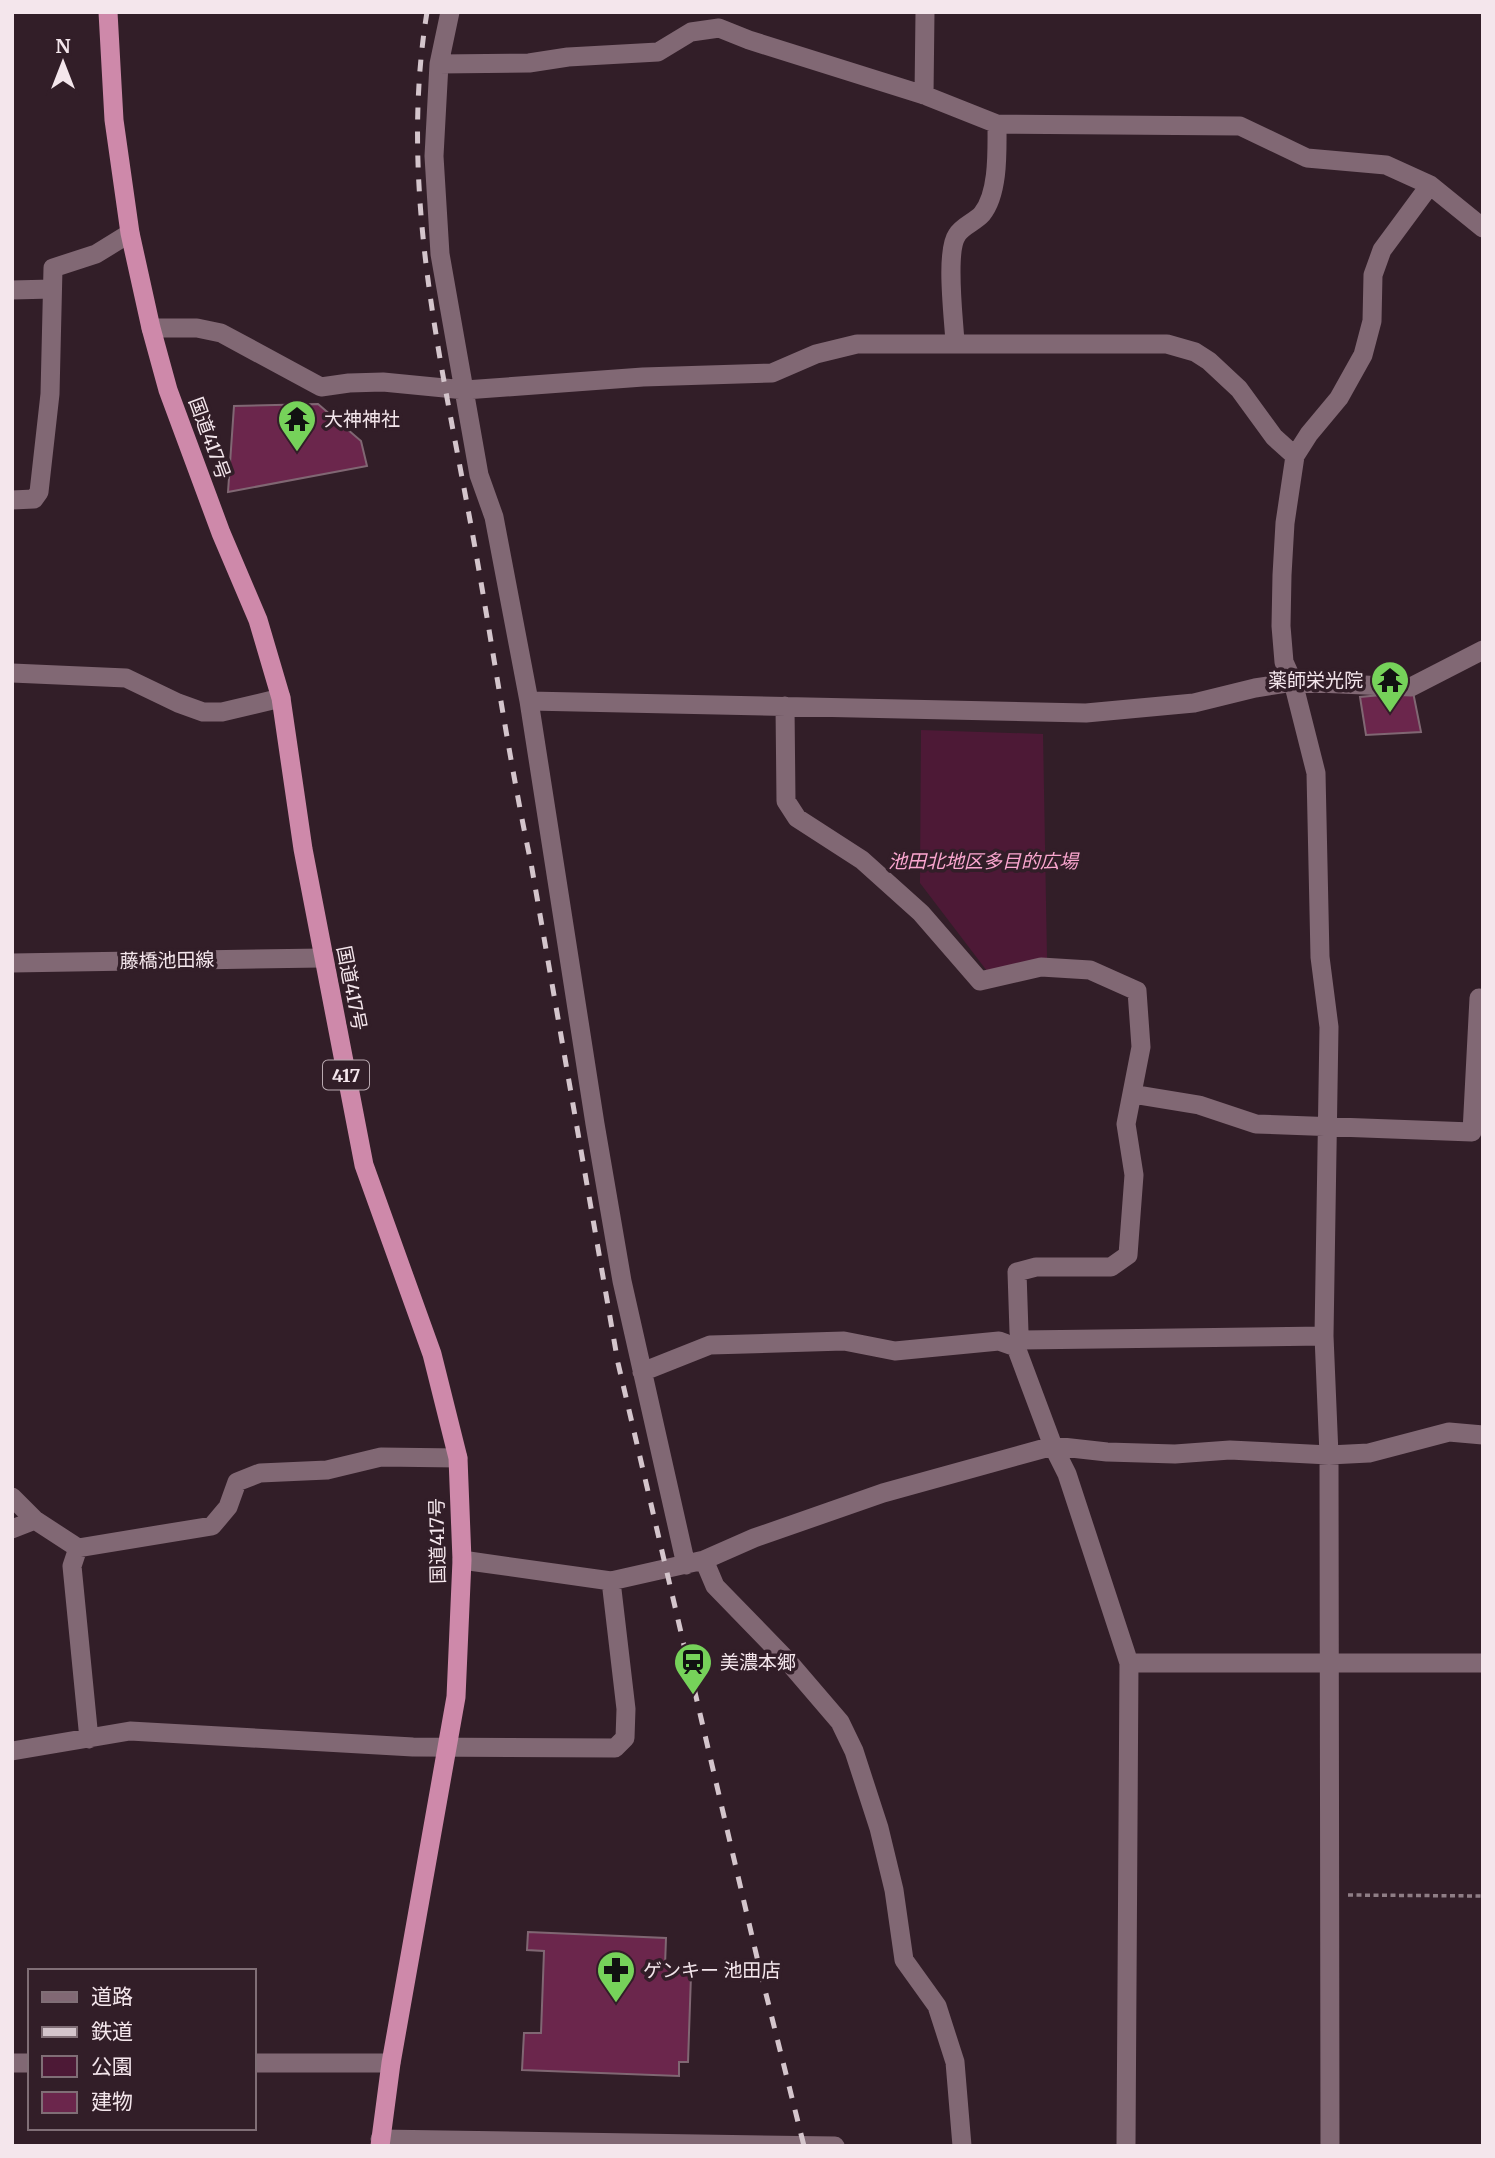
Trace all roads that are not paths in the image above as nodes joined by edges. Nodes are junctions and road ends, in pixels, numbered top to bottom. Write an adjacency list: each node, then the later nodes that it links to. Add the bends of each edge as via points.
1 (108, 12): 9 (highway, 国道417号 / 417, via 114,120)
2 (450, 12): 4 (street)
3 (925, 12): 5 (street)
4 (439, 64): 5 (street, via 529,63 658,51 691,32 719,28); 14 (street, via 435,156 440,254)
5 (924, 95): 6 (street)
6 (997, 124): 7 (street, via 1240,126 1307,158 1386,165); 13 (street, via 991,197 982,214 956,235 951,260)
7 (1430, 185): 8 (street); 15 (street, via 1382,250 1373,275 1372,321 1363,355 1339,398)
8 (1483, 228)
9 (131, 233): 10 (street, via 96,254 53,268); 12 (highway, 国道417号 / 417)
10 (52, 289): 11 (street); 16 (street, via 50,394 39,492 34,499)
11 (12, 290)
12 (151, 328): 14 (street, via 221,333 321,387 383,382); 20 (highway, 国道417号 / 417, via 168,390 257,620)
13 (955, 343): 14 (street, via 857,344 816,354 772,373); 15 (street, via 1167,344 1195,352 1239,388)
14 (465, 390): 21 (street)
15 (1295, 456): 19 (street, via 1285,523 1281,626 1284,662)
16 (12, 500)
17 (1483, 650): 19 (street, via 1411,687)
18 (12, 673): 20 (street, via 126,678 203,712)
19 (1293, 682): 22 (street, via 1194,703 1087,713); 27 (street, via 1316,773 1320,957 1329,1027)
20 (281, 698): 23 (highway, 国道417号 / 417)
21 (529, 701): 22 (street); 30 (street, via 595,1124)
22 (785, 706): 26 (street, via 786,801 797,818 862,860 921,913 980,981 1041,967 1090,970 1137,991 1141,1047)
23 (323, 958): 24 (street, 藤橋池田線); 34 (highway, 国道417号 / 417, via 364,1166 432,1354)
24 (12, 963)
25 (1483, 999): 27 (street, via 1479,998 1472,1132)
26 (1132, 1094): 27 (street, via 1199,1105 1256,1124); 29 (street, via 1126,1124 1134,1175 1128,1255 1111,1268 1017,1272)
27 (1328, 1128): 28 (street)
28 (1324, 1336): 29 (street); 33 (street)
29 (1019, 1344): 30 (street, via 999,1341 895,1351 844,1341 710,1345); 32 (street)
30 (642, 1372): 40 (street)
31 (1483, 1435): 33 (street, via 1449,1432 1369,1453)
32 (1053, 1446): 33 (street, via 1107,1452 1230,1450); 40 (street, via 883,1493); 43 (street, via 1067,1474)
33 (1329, 1455): 42 (street)
34 (458, 1458): 38 (street, via 381,1457 327,1470 260,1473 237,1482 228,1507 212,1526); 39 (highway, 国道417号 / 417)
35 (12, 1497): 36 (street)
36 (35, 1520): 37 (street); 38 (street)
37 (12, 1529)
38 (78, 1548): 45 (street, via 72,1566)
39 (462, 1560): 41 (street); 46 (highway, 国道417号 / 417, via 456,1697)
40 (695, 1562): 41 (street); 54 (street, via 840,1722 855,1751 888,1865 904,1960 937,2006 955,2062)
41 (611, 1581): 46 (street, via 626,1709 625,1738 615,1748)
42 (1329, 1662): 43 (street); 44 (street); 56 (street)
43 (1129, 1663): 55 (street)
44 (1483, 1663)
45 (89, 1739): 46 (street, via 130,1731); 47 (street)
46 (446, 1748): 49 (highway, 国道417号 / 417)
47 (12, 1751)
48 (256, 2063): 49 (street)
49 (391, 2063): 50 (highway, 国道417号 / 417)
50 (380, 2143): 51 (street)
51 (644, 2144): 52 (street)
52 (776, 2145): 53 (street)
53 (835, 2146)
54 (962, 2146)
55 (1126, 2146)
56 (1330, 2146)

